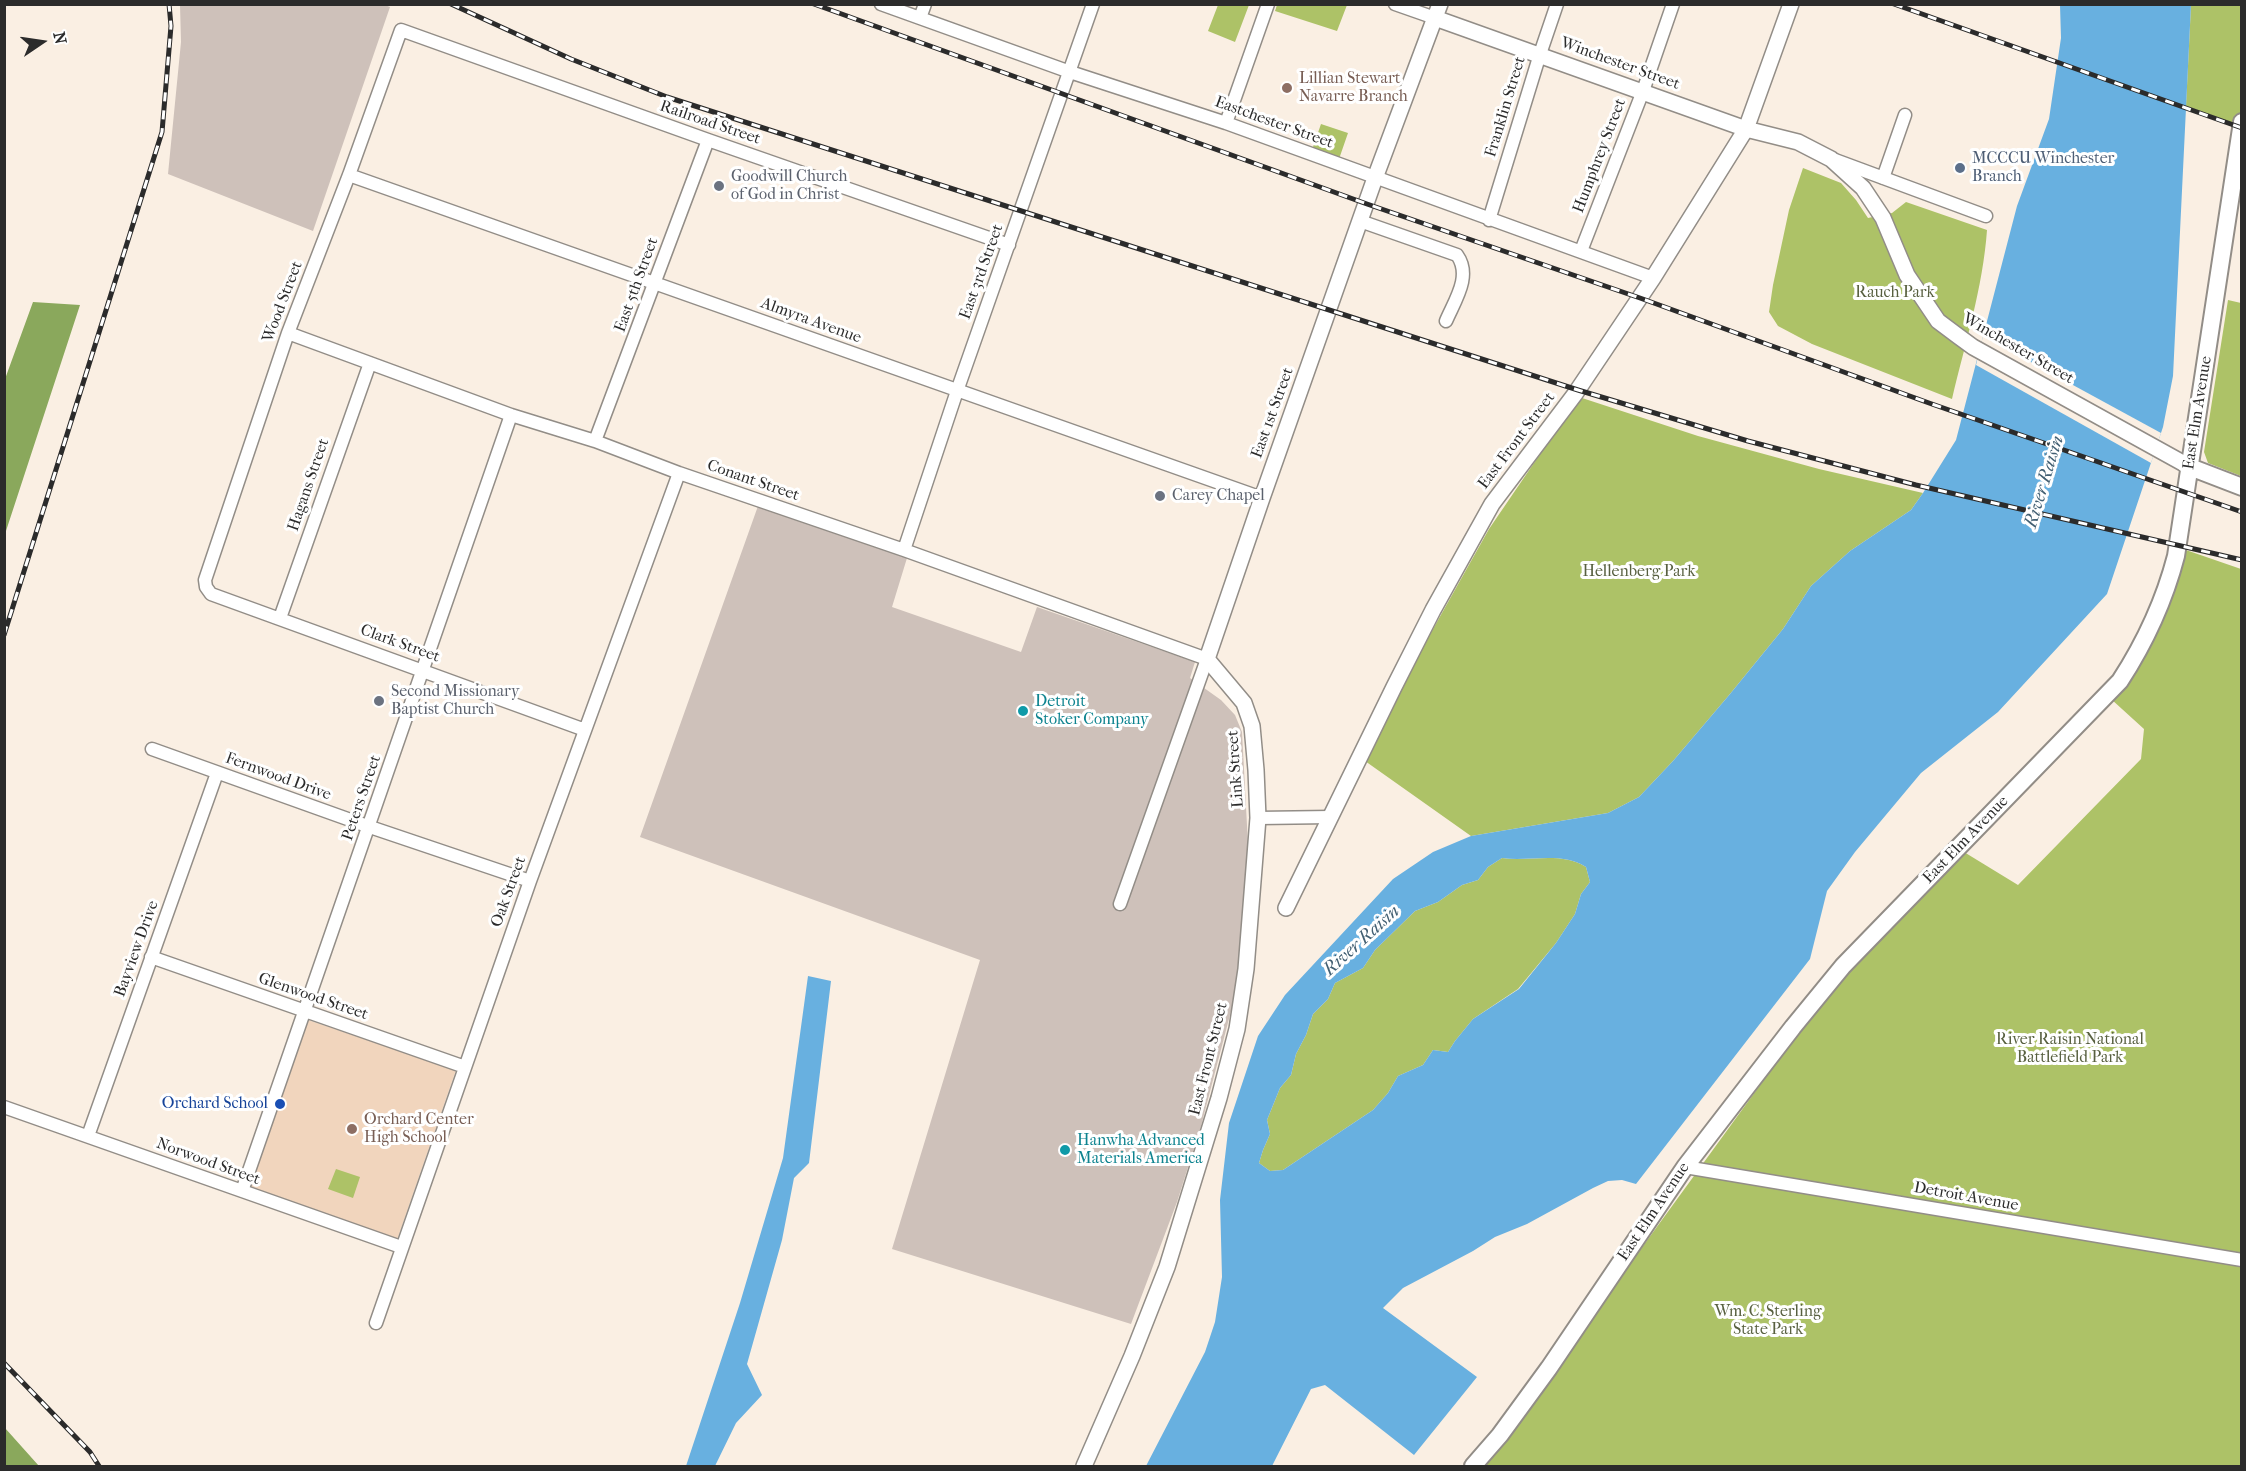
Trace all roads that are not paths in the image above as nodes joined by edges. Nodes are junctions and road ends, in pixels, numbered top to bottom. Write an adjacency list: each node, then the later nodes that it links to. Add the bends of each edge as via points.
1 (881, 4): 10 (street, Eastchester Street)
2 (925, 4): 10 (street)
3 (1093, 4): 13 (street, East 3rd Street)
4 (1268, 4): 17 (street)
5 (1395, 4): 9 (street, Winchester Street)
6 (1557, 4): 12 (street, Franklin Street)
7 (1673, 4): 14 (street, Humphrey Street)
8 (1791, 4): 18 (street, East Front Street)
9 (1438, 11): 12 (street, Winchester Street); 22 (street, East 1st Street)
10 (920, 18): 13 (street, Eastchester Street)
11 (401, 30): 19 (street, Railroad Street); 21 (street, Wood Street)
12 (1540, 54): 14 (street, Winchester Street); 25 (street, Franklin Street)
13 (1070, 72): 17 (street, Eastchester Street); 27 (street, East 3rd Street)
14 (1643, 91): 18 (street, Winchester Street); 28 (street, Humphrey Street)
15 (1905, 115): 23 (street)
16 (2241, 122): 37 (main road, East Elm Avenue)
17 (1226, 123): 22 (street, Eastchester Street)
18 (1746, 129): 20 (street, Winchester Street, via 1798,142); 29 (street, East Front Street)
19 (708, 140): 27 (street, Railroad Street); 30 (street, East 5th Street)
20 (1831, 159): 23 (street, Winchester Street); 37 (street, Winchester Street, via 1863,188 1883,218 1907,275 1938,321 1973,347)
21 (349, 175): 30 (street, Almyra Avenue); 32 (street, Wood Street)
22 (1376, 178): 25 (street, Eastchester Street); 26 (street, East 1st Street)
23 (1883, 178): 24 (street, Winchester Street)
24 (1986, 216)
25 (1489, 220): 28 (street, Eastchester Street)
26 (1360, 221): 31 (street, via 1457,255 1465,275); 40 (street, East 1st Street)
27 (1010, 245): 34 (street, East 3rd Street)
28 (1581, 251): 29 (street, Eastchester Street)
29 (1653, 278): 49 (street, East Front Street, via 1575,394 1492,504 1433,610)
30 (656, 283): 34 (street, Almyra Avenue); 36 (street, East 5th Street)
31 (1446, 321)
32 (288, 333): 33 (street, Conant Street); 42 (street, Wood Street, via 205,580)
33 (370, 363): 35 (street, Conant Street); 43 (street, Hagans Street)
34 (957, 391): 40 (street, Almyra Avenue); 41 (street, East 3rd Street)
35 (511, 415): 36 (street, Conant Street); 45 (street, Peters Street)
36 (596, 441): 38 (street, Conant Street)
37 (2190, 466): 39 (main road); 60 (main road, East Elm Avenue, via 2170,580 2151,629 2120,681 1843,966)
38 (679, 473): 41 (street, Conant Street); 46 (street, Oak Street)
39 (2241, 487)
40 (1262, 498): 44 (street, East 1st Street)
41 (904, 550): 44 (street, Conant Street)
42 (206, 588): 43 (street, Clark Street, via 211,594)
43 (280, 618): 45 (street, Clark Street)
44 (1207, 659): 50 (street, Link Street, via 1244,703 1252,726); 53 (street, East 1st Street)
45 (424, 670): 46 (street, Clark Street); 51 (street, Peters Street)
46 (585, 730): 52 (street, Oak Street)
47 (152, 749): 48 (street, Fernwood Drive)
48 (217, 773): 51 (street, Fernwood Drive); 55 (street, Bayview Drive)
49 (1331, 817): 50 (street, Link Street); 54 (street, East Front Street)
50 (1258, 818): 65 (street, East Front Street, via 1246,969 1237,1029 1219,1098 1167,1266)
51 (370, 827): 52 (street, Fernwood Drive); 56 (street, Peters Street)
52 (530, 881): 57 (street, Oak Street)
53 (1120, 904)
54 (1286, 908)
55 (151, 957): 56 (street, Glenwood Street); 59 (street, Bayview Drive)
56 (305, 1012): 57 (street, Glenwood Street); 61 (street, Peters Street)
57 (465, 1067): 62 (street, Oak Street)
58 (4, 1107): 59 (street, Norwood Street)
59 (88, 1136): 61 (street, Norwood Street)
60 (1684, 1167): 63 (street, Detroit Avenue); 66 (main road, East Elm Avenue, via 1549,1368)
61 (242, 1191): 62 (street, Norwood Street)
62 (401, 1247): 64 (street, Oak Street)
63 (2241, 1260)
64 (376, 1323)
65 (1084, 1467)
66 (1473, 1467)

